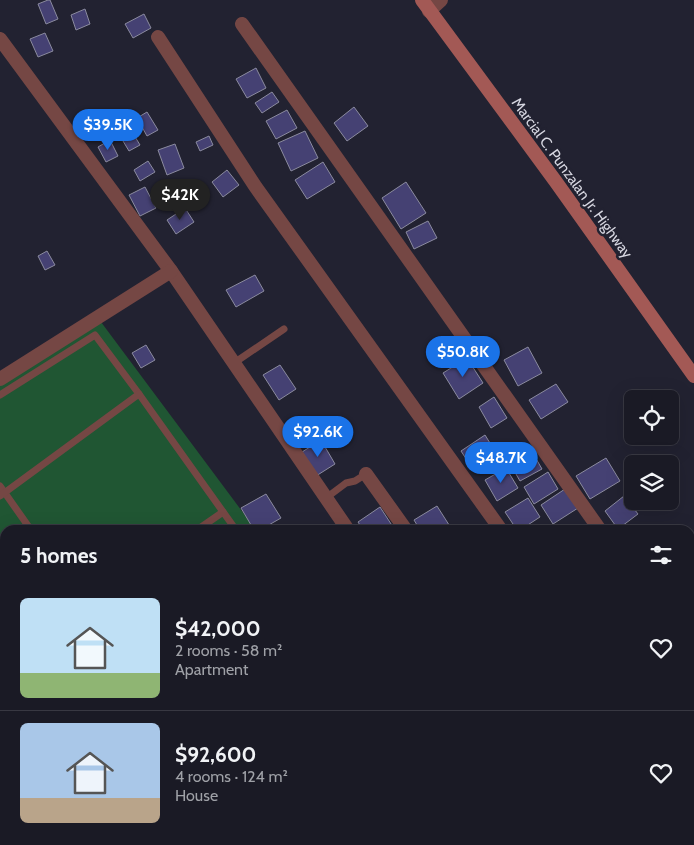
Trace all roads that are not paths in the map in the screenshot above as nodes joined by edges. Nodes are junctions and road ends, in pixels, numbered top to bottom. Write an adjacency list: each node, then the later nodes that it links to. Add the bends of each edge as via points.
1 (441, 0): 2 (street)
2 (426, 5): 9 (main road, Marcial C. Punzalan Jr. Highway, via 688,363)
3 (242, 24): 24 (street)
4 (158, 37): 23 (street, via 255,186)
5 (0, 39): 6 (street)
6 (171, 271): 8 (street); 10 (street)
7 (284, 329): 8 (lane)
8 (234, 363): 16 (street)
9 (694, 376)
10 (0, 379)
11 (139, 394): 12 (lane, via 95,336); 15 (lane); 17 (lane)
12 (0, 395)
13 (366, 474): 16 (lane, via 346,483); 22 (street)
14 (0, 486): 15 (lane)
15 (2, 495): 18 (lane)
16 (326, 498): 21 (street)
17 (223, 512): 19 (lane); 20 (lane)
18 (27, 525)
19 (204, 525)
20 (232, 525)
21 (345, 525)
22 (402, 525)
23 (497, 525)
24 (596, 525)

